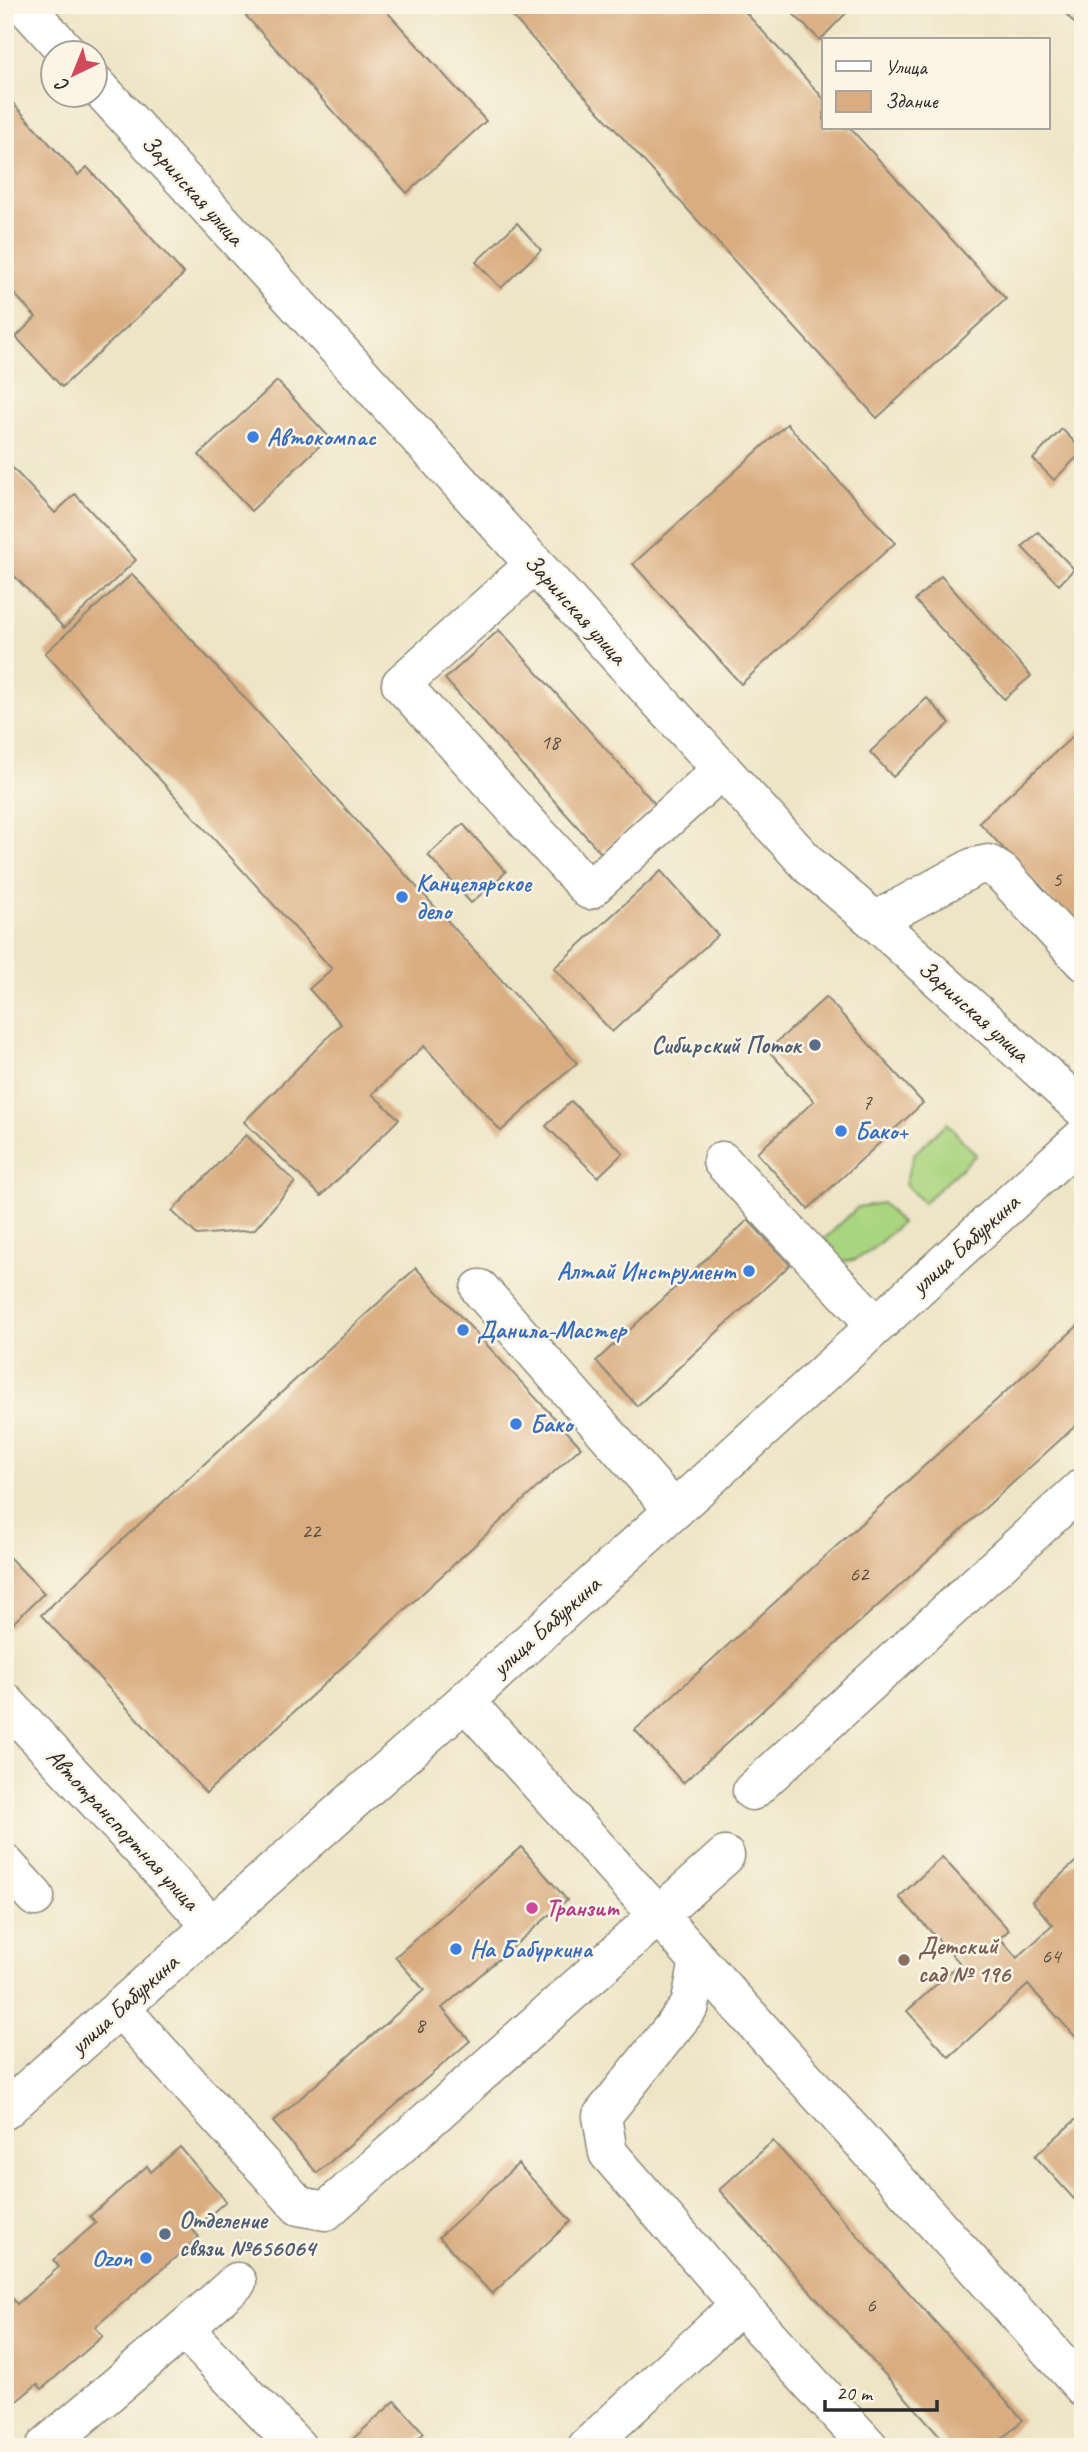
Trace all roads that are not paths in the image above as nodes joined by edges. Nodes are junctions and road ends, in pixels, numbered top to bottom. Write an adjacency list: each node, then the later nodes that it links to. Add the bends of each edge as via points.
1 (24, 5): 2 (street)
2 (54, 38)
3 (108, 97): 4 (street, Заринская улица)
4 (535, 564): 5 (street, Заринская улица); 5 (street, via 401,684 589,890)
5 (722, 769): 6 (street, Заринская улица, via 810,866)
6 (875, 921): 7 (street, via 974,867 988,864 1002,873); 8 (street, Заринская улица)
7 (1083, 961)
8 (1083, 1109)
9 (1083, 1137): 12 (street, улица Бабуркина)
10 (722, 1161): 12 (street)
11 (480, 1289): 14 (street)
12 (876, 1325): 14 (street, улица Бабуркина)
13 (1083, 1487): 17 (street)
14 (674, 1510): 15 (street, улица Бабуркина)
15 (465, 1701): 21 (street); 22 (street, улица Бабуркина)
16 (5, 1702): 22 (street, Автотранспортная улица)
17 (752, 1791)
18 (726, 1856): 21 (street)
19 (5, 1864): 20 (street)
20 (35, 1897)
21 (659, 1917): 23 (street); 24 (street, via 326,2211 299,2206)
22 (212, 1926): 24 (street, улица Бабуркина)
23 (699, 1961): 27 (street, via 690,2006 602,2116 608,2153); 29 (street)
24 (120, 2008): 25 (street, улица Бабуркина)
25 (5, 2110)
26 (237, 2282): 28 (street)
27 (740, 2305): 32 (street); 33 (street)
28 (184, 2329): 30 (street); 31 (street)
29 (1083, 2387)
30 (46, 2447)
31 (297, 2447)
32 (587, 2447)
33 (869, 2447)

